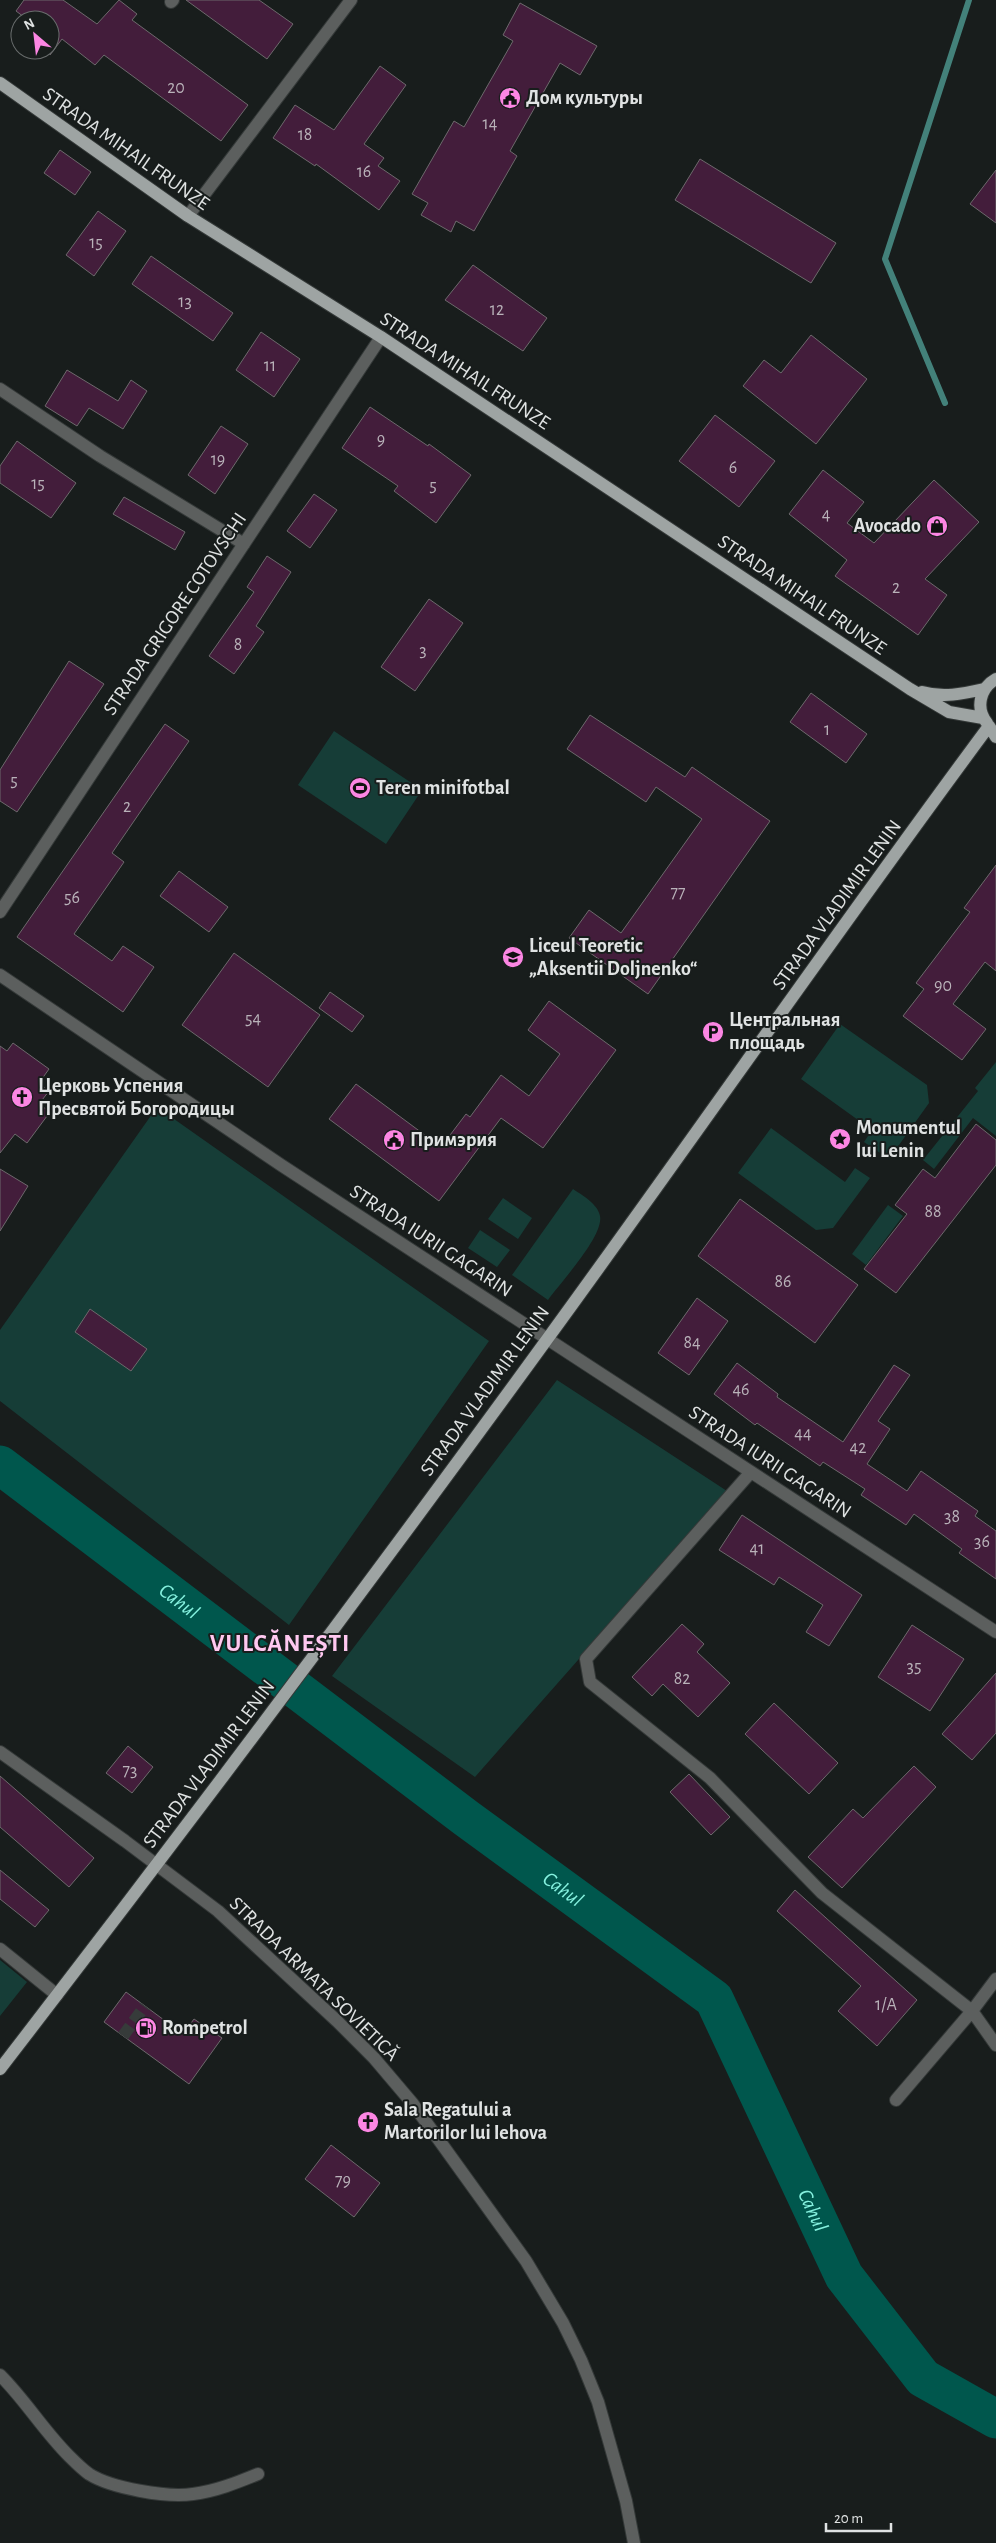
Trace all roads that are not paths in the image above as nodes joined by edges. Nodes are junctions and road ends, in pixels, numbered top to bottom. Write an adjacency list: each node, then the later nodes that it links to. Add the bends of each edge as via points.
1 (351, 0): 3 (street)
2 (0, 83): 3 (main road, STRADA MIHAIL FRUNZE)
3 (188, 216): 4 (main road, STRADA MIHAIL FRUNZE)
4 (382, 338): 6 (street, STRADA GRIGORE COTOVSCHI); 8 (main road, STRADA MIHAIL FRUNZE)
5 (0, 389): 6 (street, via 100,456)
6 (244, 544): 11 (street, STRADA GRIGORE COTOVSCHI)
7 (996, 679): 9 (main road)
8 (910, 689): 9 (main road, STRADA MIHAIL FRUNZE, via 935,696); 10 (main road, STRADA MIHAIL FRUNZE, via 949,712)
9 (984, 689): 10 (main road, via 980,699)
10 (991, 728): 13 (main road, STRADA VLADIMIR LENIN)
11 (0, 912)
12 (0, 975): 13 (street, STRADA IURII GAGARIN)
13 (547, 1340): 14 (street, STRADA IURII GAGARIN); 17 (main road, STRADA VLADIMIR LENIN)
14 (751, 1472): 15 (street, STRADA IURII GAGARIN); 21 (street, via 586,1659 590,1682 710,1778 822,1894)
15 (996, 1632)
16 (0, 1752): 17 (street, STRADA ARMATA SOVIETICĂ)
17 (157, 1865): 20 (main road, STRADA VLADIMIR LENIN); 27 (street, STRADA ARMATA SOVIETICĂ, via 218,1911 374,2058 435,2133 521,2253 563,2323 598,2402 626,2501)
18 (0, 1948): 20 (street)
19 (996, 1979): 21 (street)
20 (57, 1995): 23 (main road, STRADA VLADIMIR LENIN)
21 (972, 2011): 22 (street); 24 (street)
22 (996, 2045)
23 (0, 2069)
24 (896, 2100)
25 (0, 2375): 26 (street, via 22,2396 70,2458 90,2474 120,2486 190,2495 227,2488)
26 (258, 2474)
27 (634, 2543)

